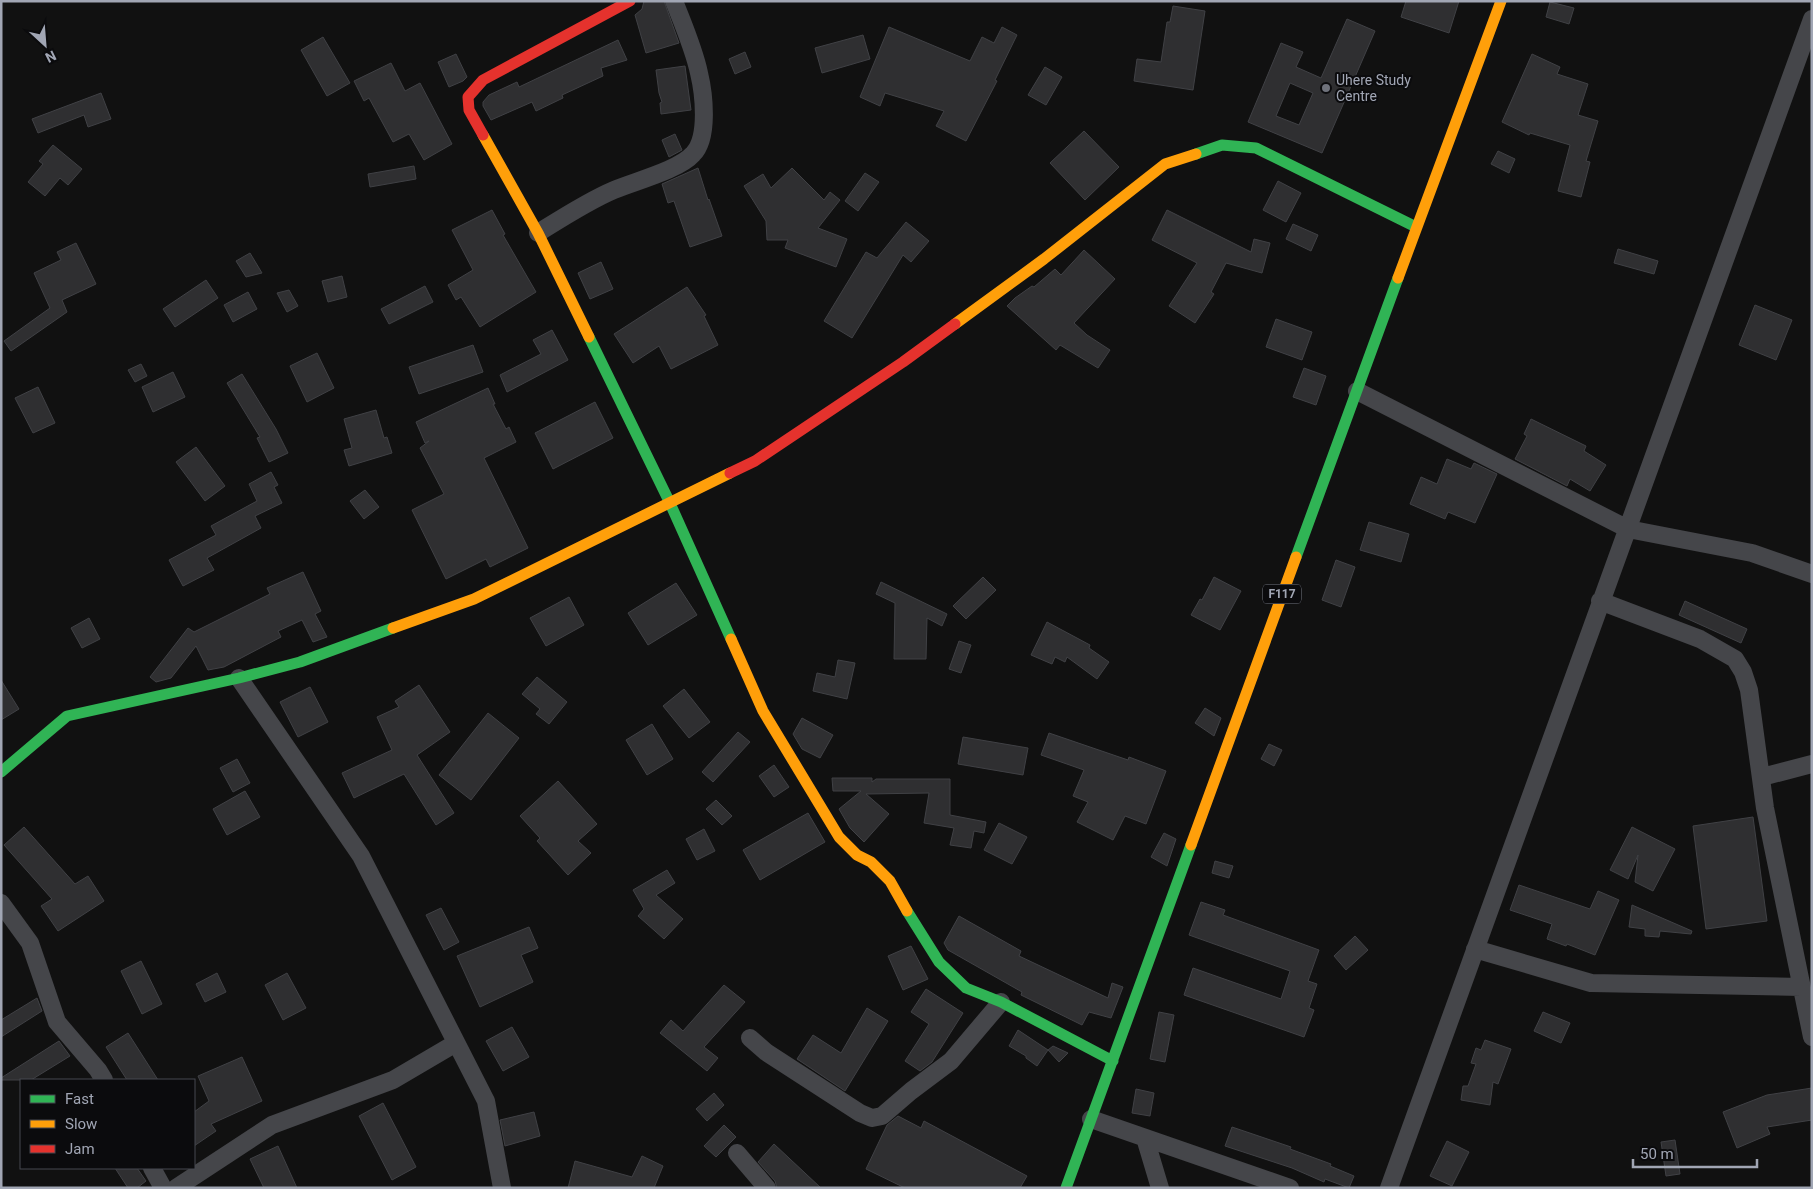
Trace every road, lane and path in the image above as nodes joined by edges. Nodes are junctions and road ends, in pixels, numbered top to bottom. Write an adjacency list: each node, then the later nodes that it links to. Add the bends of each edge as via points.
1 (630, 1): 6 (street, via 483,80 468,96 469,110)
2 (674, 1): 6 (street, via 699,74 702,140 694,154 682,163 612,191)
3 (1501, 1): 5 (street, F117)
4 (1812, 19): 9 (street)
5 (1416, 227): 7 (street, F117); 8 (street, via 1256,148 1222,145 1197,152 1165,164 1044,259 903,362 755,461)
6 (538, 233): 8 (street)
7 (1357, 390): 9 (street); 23 (street, F117)
8 (669, 502): 12 (street, via 474,599 300,662); 19 (street, via 763,711 839,837 890,880 939,962 966,988)
9 (1628, 529): 10 (street, via 1752,553); 11 (street)
10 (1812, 574)
11 (1600, 602): 15 (street, via 1700,639 1735,659 1749,690); 17 (street)
12 (239, 678): 14 (street, via 67,716); 22 (street, via 361,856)
13 (1812, 764): 15 (street)
14 (1, 772)
15 (1762, 777): 18 (street, via 1765,808)
16 (1, 903): 24 (street, via 30,944 57,1022)
17 (1475, 949): 18 (street, via 1591,983); 36 (street)
18 (1801, 987): 20 (street)
19 (1001, 1002): 21 (street, via 951,1061 882,1116 872,1118 773,1057); 23 (street)
20 (1812, 1037)
21 (750, 1038)
22 (456, 1043): 30 (street, via 393,1080 272,1125); 31 (street, via 486,1101)
23 (1112, 1061): 25 (street, F117)
24 (103, 1079)
25 (1092, 1119): 26 (street); 33 (street, F117)
26 (1145, 1138): 34 (street); 35 (street)
27 (738, 1153): 32 (street)
28 (153, 1169): 29 (street)
29 (163, 1188)
30 (176, 1188)
31 (502, 1188)
32 (767, 1188)
33 (1066, 1188)
34 (1160, 1188)
35 (1290, 1188)
36 (1389, 1188)

